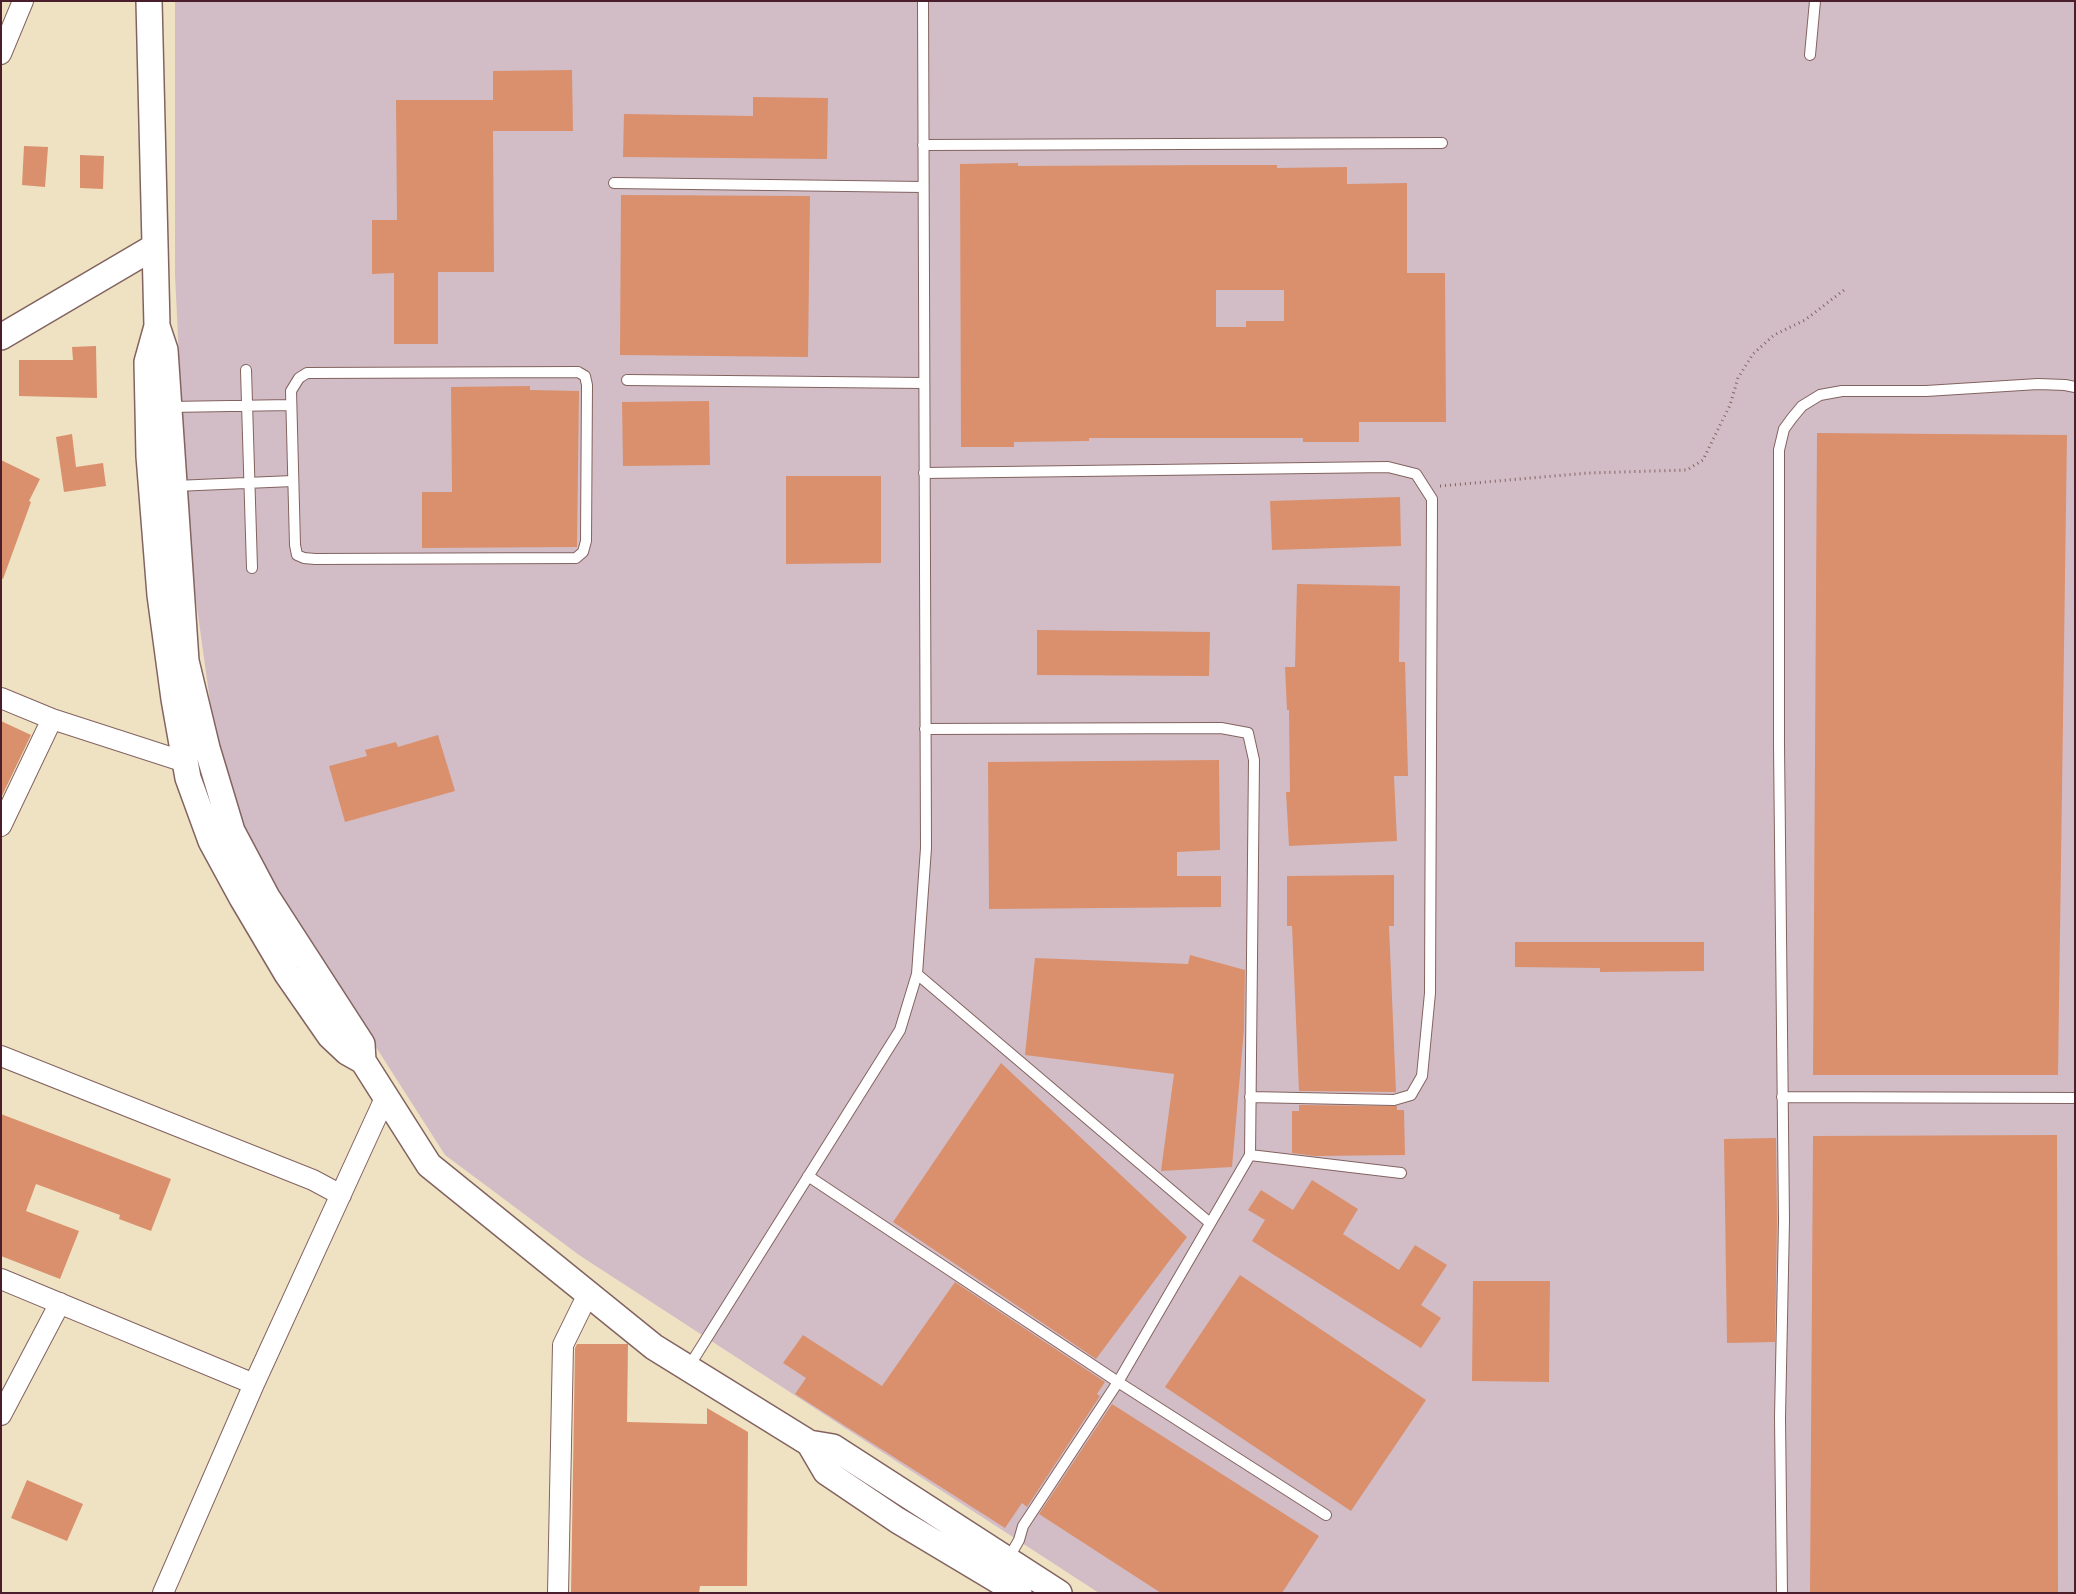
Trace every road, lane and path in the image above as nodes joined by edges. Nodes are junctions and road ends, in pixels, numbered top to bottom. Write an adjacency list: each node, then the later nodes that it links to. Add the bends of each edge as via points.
1 (23, 1): 5 (street)
2 (149, 1): 11 (street)
3 (923, 1): 8 (lane)
4 (1815, 1): 6 (lane)
5 (1, 54)
6 (1810, 55)
7 (1442, 143): 8 (lane)
8 (923, 145): 10 (lane)
9 (614, 184): 10 (lane)
10 (923, 187): 17 (lane)
11 (154, 247): 13 (street); 14 (street)
12 (1844, 290): 26 (path, via 1805,320 1774,335 1754,354 1738,378 1730,405 1703,460 1687,470 1588,473)
13 (157, 326): 21 (street, via 165,350); 31 (street, via 147,362 149,456 160,595)
14 (1, 337)
15 (246, 370): 19 (lane)
16 (627, 380): 17 (lane)
17 (924, 384): 22 (lane)
18 (2075, 387): 38 (lane, via 2038,384 1926,392 1842,391 1820,395 1802,406 1784,429 1779,450)
19 (247, 406): 20 (lane); 21 (lane); 24 (lane)
20 (291, 406): 23 (lane); 23 (lane, via 294,384 307,373 578,372 585,376 587,385 586,542 583,552 576,558 304,558 297,554 294,545)
21 (169, 407): 25 (street)
22 (924, 473): 26 (lane, via 1388,467 1416,474); 30 (lane)
23 (293, 481): 24 (lane)
24 (249, 482): 25 (lane); 27 (lane)
25 (175, 486): 35 (street, via 186,661 232,831 267,897 362,1044)
26 (1424, 487): 37 (lane, via 1432,499 1430,975 1422,1076 1411,1095 1394,1100)
27 (252, 568)
28 (1, 698): 29 (street)
29 (52, 718): 31 (street); 32 (street)
30 (925, 729): 33 (lane, via 926,848); 37 (lane, via 1221,728 1248,734 1254,760)
31 (185, 762): 35 (street, via 211,841 287,974 330,1036)
32 (1, 826)
33 (917, 974): 42 (lane, via 900,1030); 44 (lane)
34 (1, 1056): 43 (street, via 313,1180)
35 (363, 1061): 36 (street)
36 (386, 1096): 43 (street); 46 (street, via 429,1165)
37 (1250, 1097): 40 (lane)
38 (1782, 1097): 39 (lane); 59 (lane)
39 (2075, 1098)
40 (1250, 1156): 41 (lane); 44 (lane)
41 (1402, 1173)
42 (808, 1176): 48 (lane); 49 (lane)
43 (341, 1195): 50 (street)
44 (1210, 1223): 49 (lane)
45 (1, 1279): 47 (street)
46 (588, 1294): 48 (street, via 654,1347); 57 (street, via 563,1345)
47 (60, 1303): 50 (street); 51 (street)
48 (688, 1368): 52 (street)
49 (1118, 1382): 53 (lane); 54 (lane, via 1023,1526)
50 (254, 1384): 56 (street)
51 (1, 1415)
52 (809, 1443): 54 (street, via 833,1447); 55 (street, via 826,1472 897,1520)
53 (1326, 1515)
54 (1007, 1559): 55 (street)
55 (1030, 1586): 58 (street)
56 (163, 1593)
57 (558, 1593)
58 (1059, 1593)
59 (1782, 1593)

